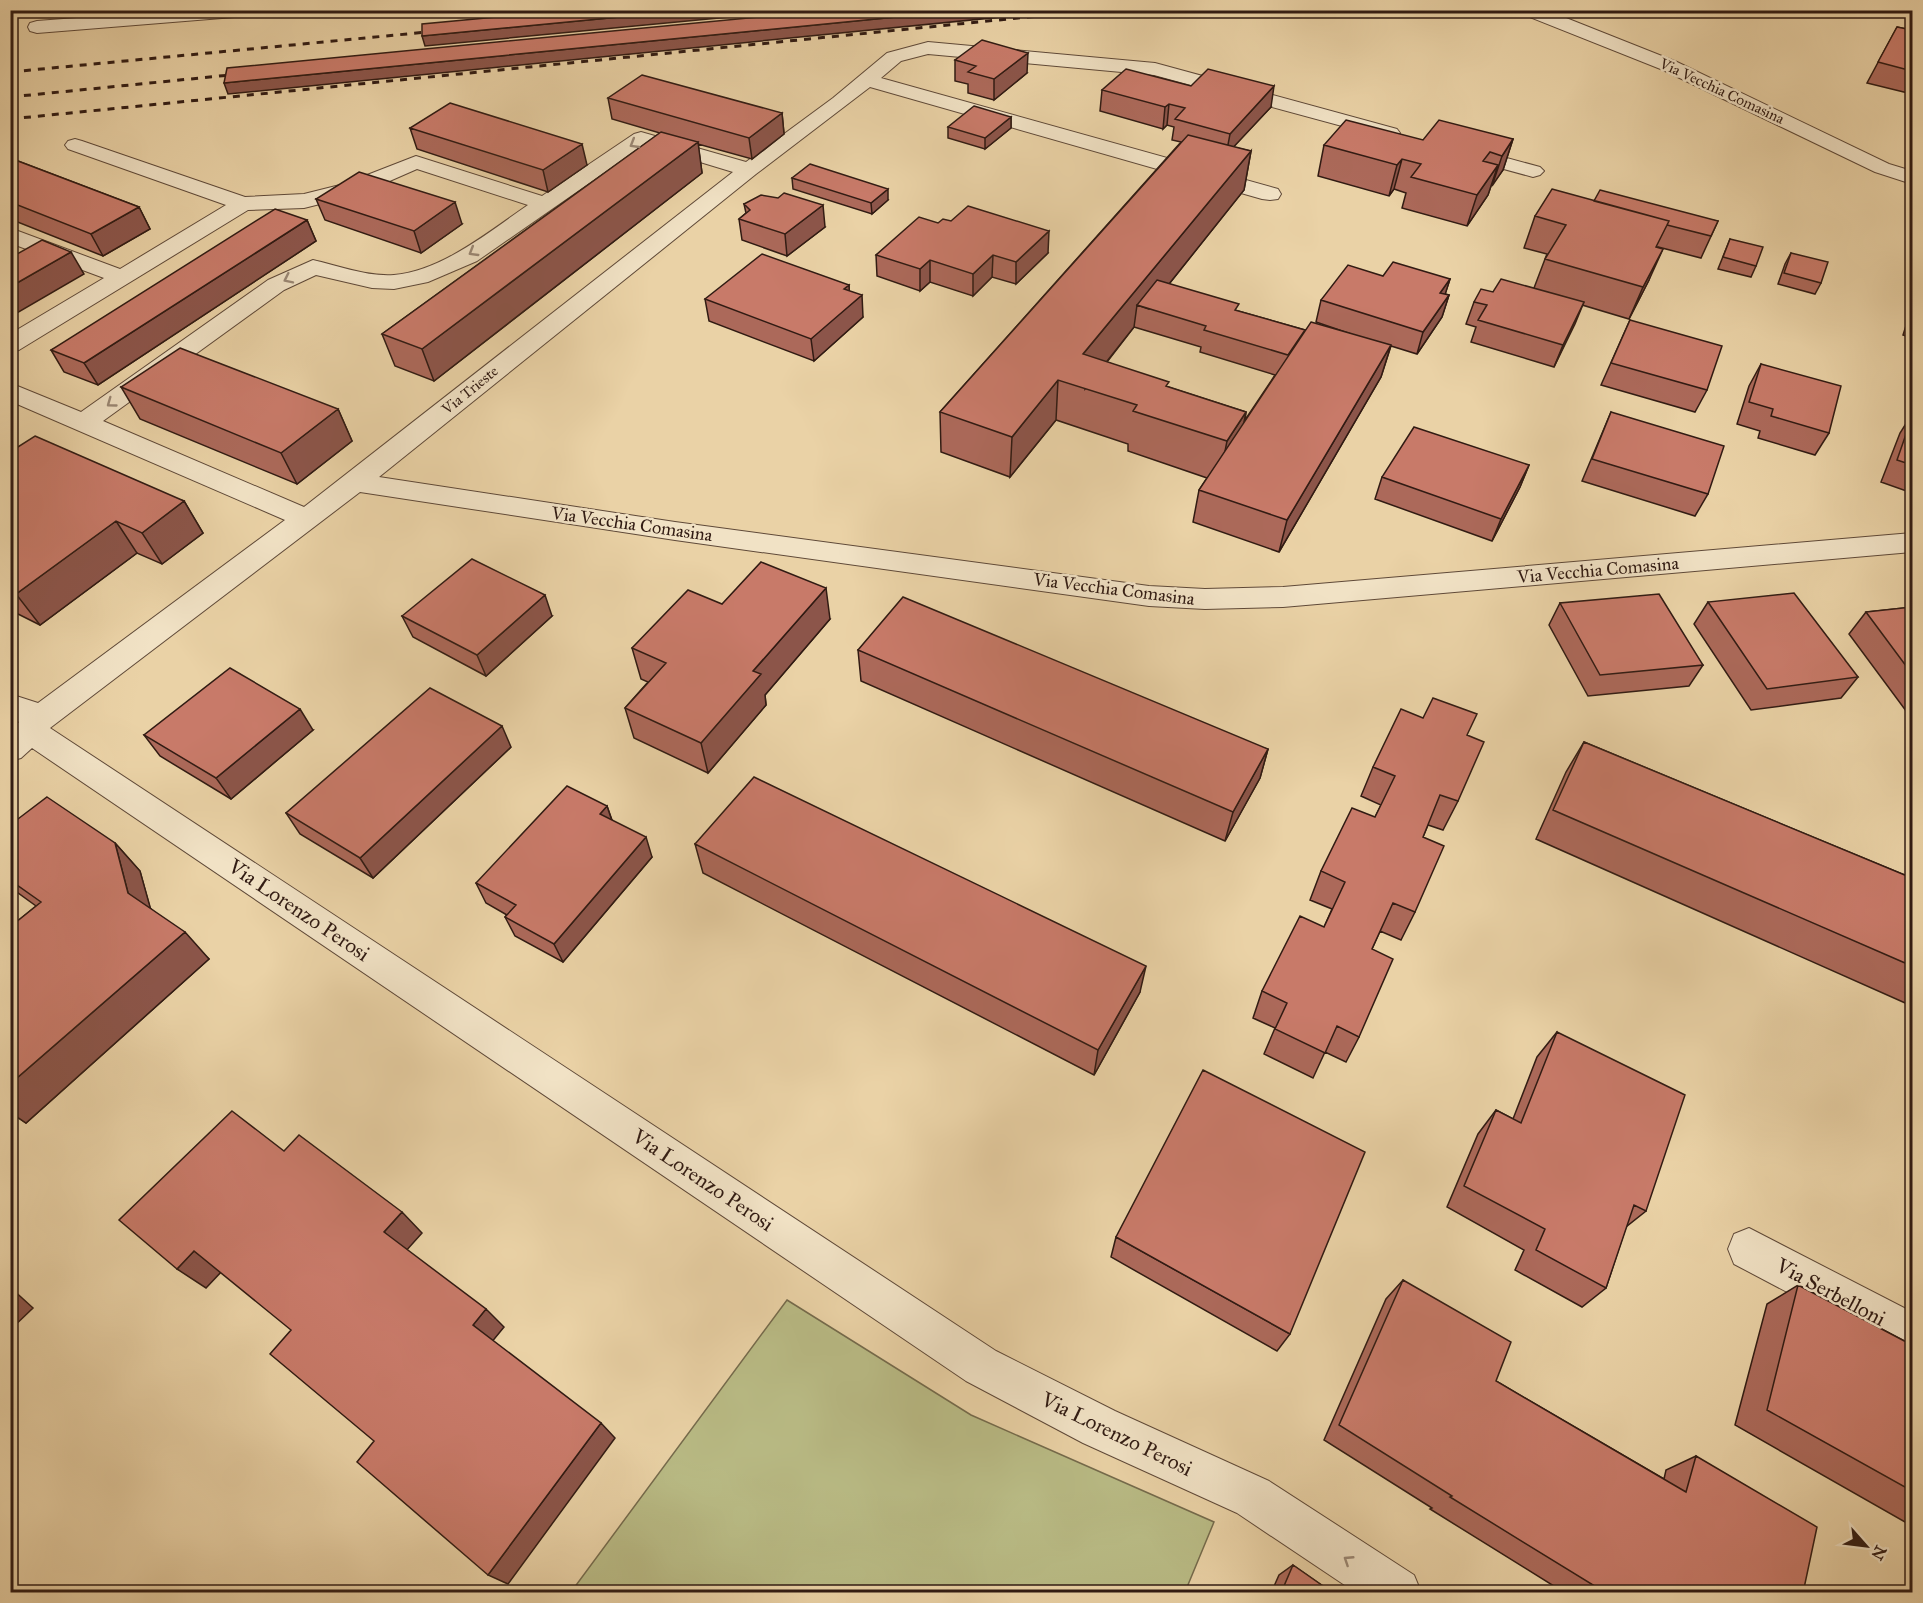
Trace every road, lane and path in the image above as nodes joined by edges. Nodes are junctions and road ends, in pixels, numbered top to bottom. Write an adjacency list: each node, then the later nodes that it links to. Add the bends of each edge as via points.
1 (60, 10): 4 (street)
2 (260, 10): 4 (street)
3 (1528, 10): 12 (street, Via Vecchia Comasina, via 1670,66 1882,168)
4 (37, 27): 5 (street)
5 (18, 35)
6 (867, 80): 7 (street, Via Trieste, via 894,57 928,48 1155,69); 10 (street, Via Trieste); 13 (street)
7 (1407, 137)
8 (75, 145): 14 (street)
9 (1441, 147): 11 (street)
10 (749, 170): 15 (street, one-way to 15, via 641,138); 21 (street, Via Trieste)
11 (1533, 171)
12 (1912, 178)
13 (1270, 194)
14 (243, 204): 15 (street, via 304,201 352,189 416,162); 17 (street)
15 (546, 204): 20 (street, one-way to 20, via 469,256 420,277 372,281 313,267 276,285)
16 (11, 234): 17 (street)
17 (121, 277): 18 (street)
18 (10, 345)
19 (10, 391): 20 (street)
20 (86, 421): 22 (street)
21 (355, 482): 22 (street, Via Trieste); 23 (street, Via Vecchia Comasina, via 1149,596 1205,599 1283,597)
22 (305, 518): 24 (street, Via Trieste, via 97,674)
23 (1912, 543)
24 (22, 723): 27 (street, Via Lorenzo Perosi, one-way to 24, via 1252,1497 1099,1427 981,1366)
25 (1749, 1249): 26 (street, Via Serbelloni)
26 (1912, 1335)
27 (1397, 1593)

